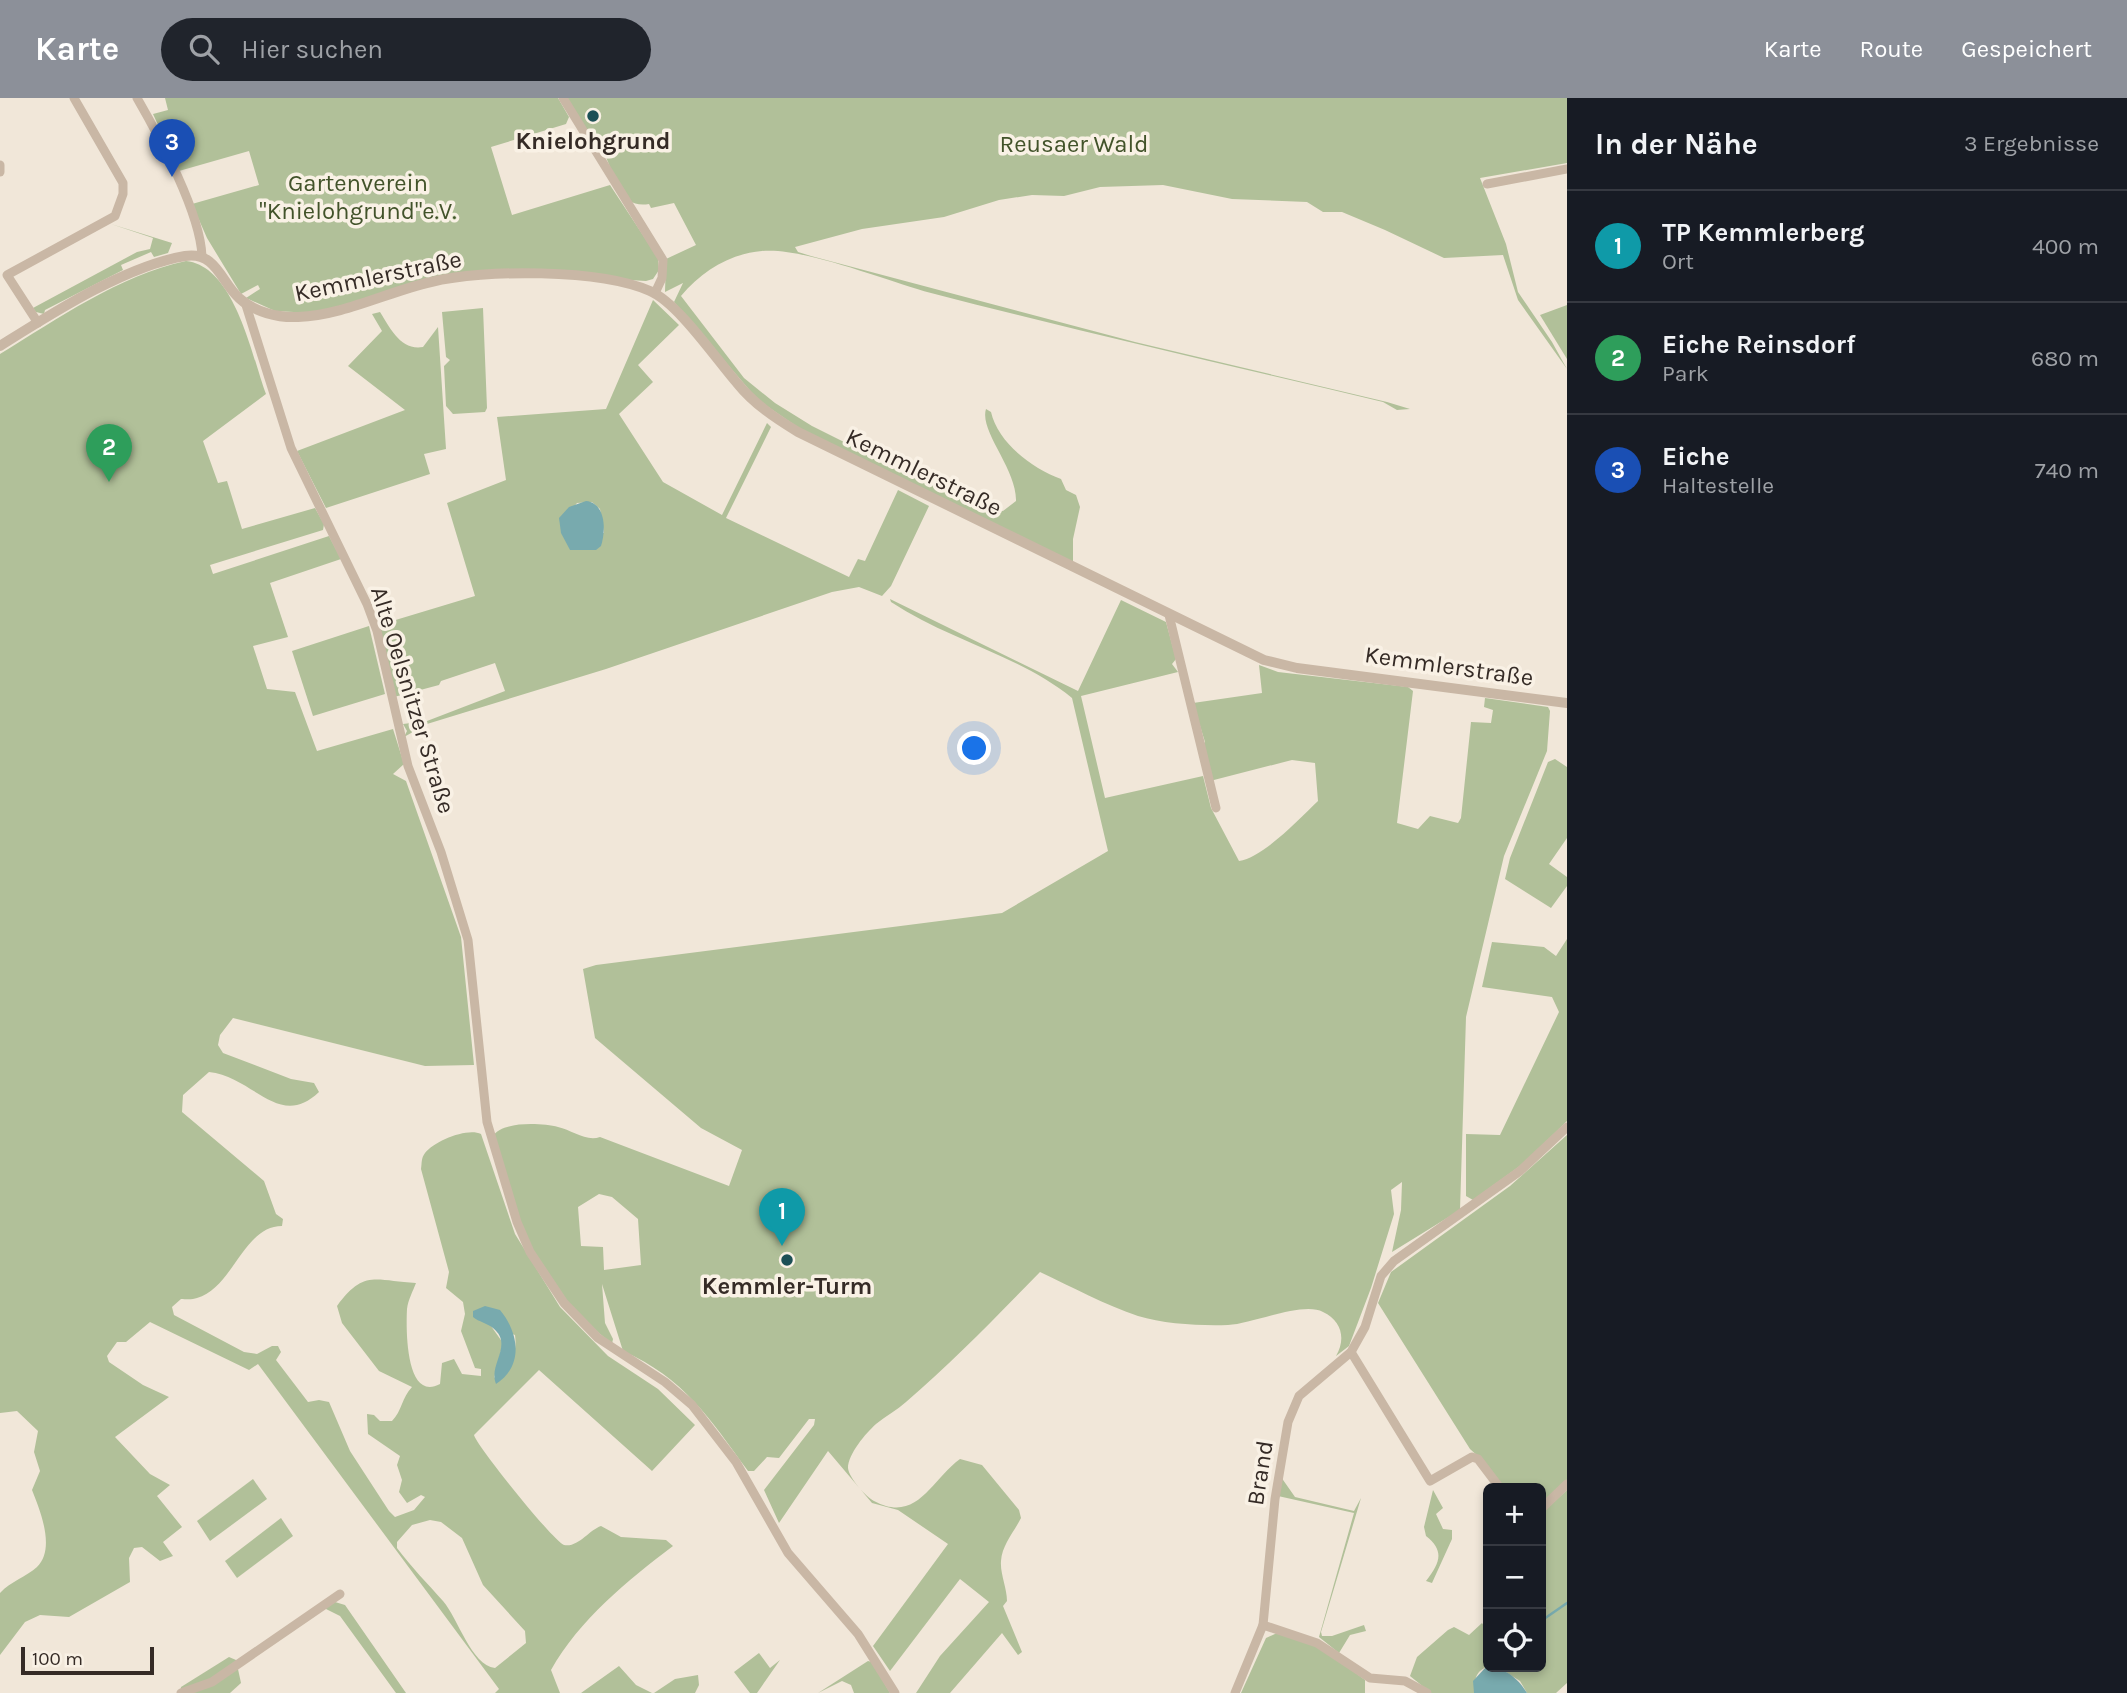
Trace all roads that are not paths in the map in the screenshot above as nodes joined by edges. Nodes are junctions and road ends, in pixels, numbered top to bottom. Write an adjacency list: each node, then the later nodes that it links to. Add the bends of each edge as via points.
1 (74, 98): 9 (street, via 123,183 120,205 109,220)
2 (136, 98): 8 (street, via 184,194 202,240)
3 (563, 98): 10 (street, via 663,260)
4 (0, 165): 6 (street)
5 (1567, 169): 7 (street)
6 (0, 172)
7 (1487, 184)
8 (202, 257): 11 (street, Kemmlerstraße, via 215,264); 12 (street, via 188,255 157,264)
9 (4, 277): 12 (street)
10 (655, 293): 11 (street, Kemmlerstraße, via 599,279 484,275 430,282 311,317 280,316); 14 (street, Kemmlerstraße, via 747,395 778,420)
11 (245, 302): 25 (street, Alte Oelsnitzer Straße, via 291,448 377,631 405,755 468,940 483,1101 517,1222 546,1279 564,1303 598,1338 692,1405 736,1462 788,1553 858,1634)
12 (37, 323): 13 (street)
13 (0, 346)
14 (1169, 615): 15 (street, Kemmlerstraße, via 1264,660 1297,668); 16 (street)
15 (1567, 703)
16 (1216, 808)
17 (1567, 1127): 18 (street, Brand, via 1520,1171 1394,1261 1381,1276 1365,1327)
18 (1351, 1352): 19 (street, via 1430,1481 1472,1457); 23 (street, Brand, via 1299,1396 1288,1422)
19 (1496, 1483)
20 (1567, 1484): 21 (street)
21 (1546, 1503)
22 (340, 1594): 24 (street, via 212,1682)
23 (1263, 1625): 26 (street, Brand); 27 (street, via 1317,1643 1370,1678 1405,1681)
24 (181, 1693)
25 (895, 1693)
26 (1235, 1693)
27 (1427, 1693)

